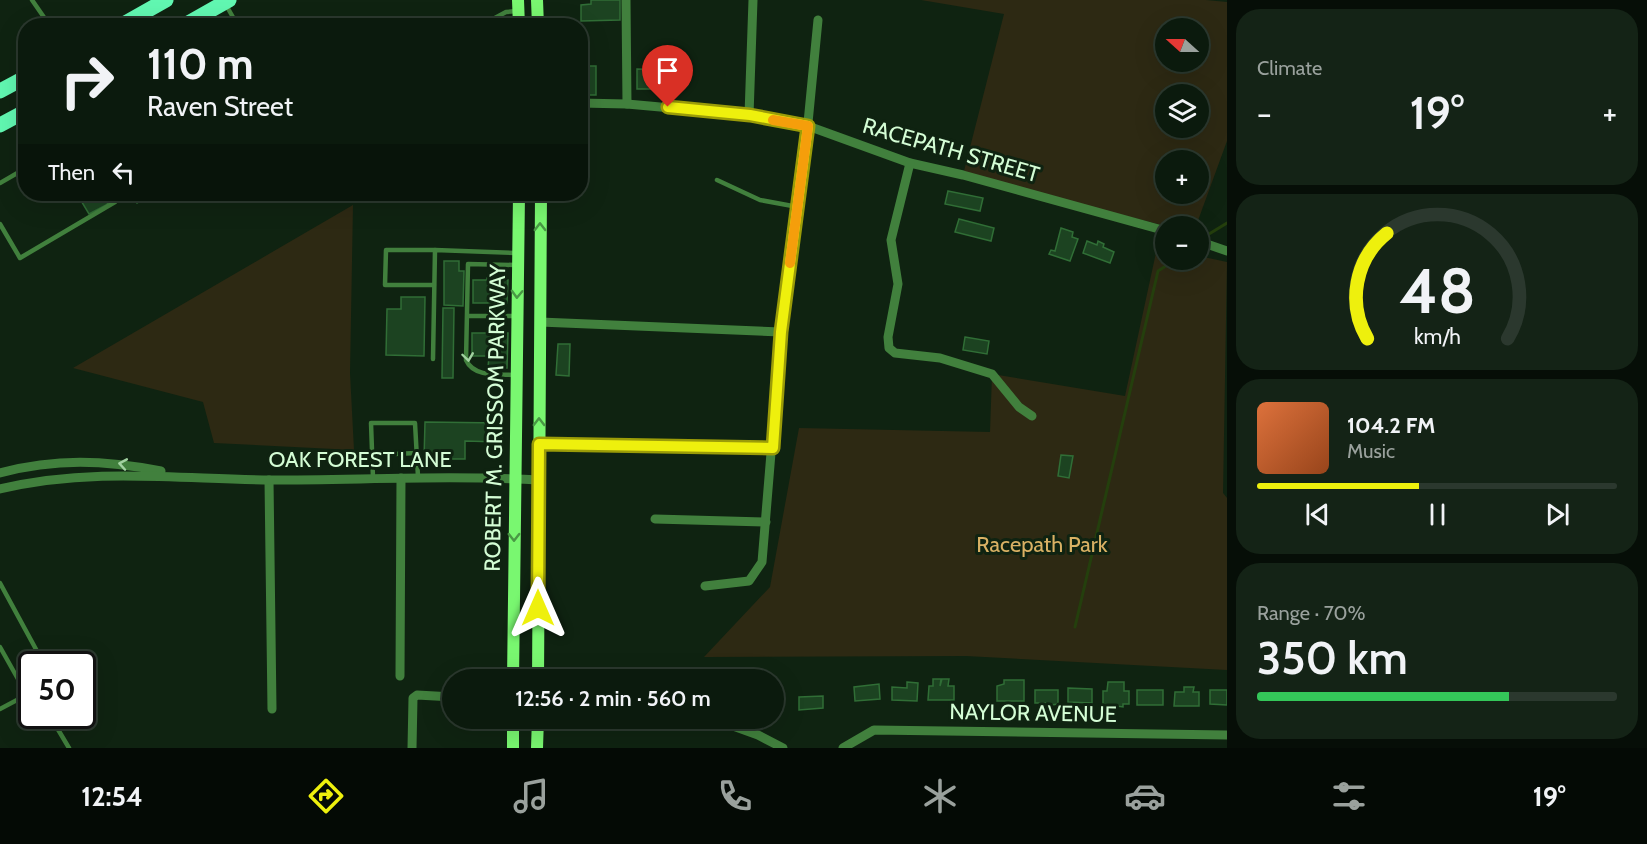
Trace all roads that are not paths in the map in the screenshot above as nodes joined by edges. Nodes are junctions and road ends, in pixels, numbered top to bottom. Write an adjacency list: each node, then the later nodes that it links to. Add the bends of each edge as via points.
1 (32, 0): 8 (lane)
2 (166, 0): 9 (main road)
3 (537, 0): 13 (main road)
4 (626, 0): 18 (street)
5 (753, 0): 19 (street)
6 (225, 1): 10 (main road); 11 (lane)
7 (518, 5): 12 (lane)
8 (44, 18)
9 (134, 18)
10 (196, 18)
11 (234, 18)
12 (495, 18)
13 (538, 18)
14 (818, 20): 22 (street)
15 (18, 82): 16 (main road)
16 (0, 92)
17 (588, 103): 18 (street, RACEPATH STREET)
18 (627, 104): 19 (street, RACEPATH STREET)
19 (750, 115): 22 (street, RACEPATH STREET)
20 (18, 116): 21 (main road)
21 (0, 125)
22 (808, 126): 23 (street, RACEPATH STREET); 30 (street)
23 (910, 163): 32 (street, RACEPATH STREET); 44 (street, via 891,240 898,284 889,348 895,353 940,358 992,374 1019,407)
24 (18, 173): 26 (lane)
25 (717, 180): 30 (lane, via 760,201)
26 (0, 183)
27 (114, 201): 31 (lane, via 20,258)
28 (519, 201): 36 (main road, ROBERT M. GRISSOM PARKWAY)
29 (541, 201): 40 (main road, ROBERT M. GRISSOM PARKWAY, one-way to 29)
30 (798, 207): 41 (street)
31 (0, 224)
32 (1155, 228)
33 (1209, 245): 35 (street)
34 (435, 250): 36 (lane); 37 (lane); 37 (lane, via 386,250 385,285)
35 (1227, 251)
36 (518, 259): 38 (lane, via 468,264); 39 (main road, ROBERT M. GRISSOM PARKWAY, one-way to 39)
37 (434, 285): 42 (lane)
38 (468, 316): 39 (lane); 43 (lane, one-way to 43, via 469,367 488,374)
39 (517, 316): 43 (main road, ROBERT M. GRISSOM PARKWAY)
40 (540, 322): 41 (street); 45 (main road, ROBERT M. GRISSOM PARKWAY, one-way to 40)
41 (781, 332): 46 (street)
42 (433, 359)
43 (516, 375): 54 (main road, ROBERT M. GRISSOM PARKWAY)
44 (1032, 416)
45 (539, 444): 46 (street); 56 (main road, ROBERT M. GRISSOM PARKWAY)
46 (773, 448): 59 (street)
47 (417, 453): 48 (lane); 48 (lane, via 415,423 371,423); 53 (lane)
48 (372, 455): 51 (lane)
49 (0, 473): 50 (street, OAK FOREST LANE, one-way to 49, via 116,462 64,461)
50 (181, 475): 55 (street, OAK FOREST LANE); 57 (street, OAK FOREST LANE, via 41,479)
51 (373, 478): 52 (street, OAK FOREST LANE); 55 (street, OAK FOREST LANE)
52 (401, 478): 53 (street, OAK FOREST LANE); 67 (street)
53 (418, 478): 54 (street, OAK FOREST LANE)
54 (514, 479): 56 (street, OAK FOREST LANE); 64 (main road, ROBERT M. GRISSOM PARKWAY, one-way to 64)
55 (269, 480): 70 (street)
56 (539, 480): 65 (main road, ROBERT M. GRISSOM PARKWAY)
57 (0, 489)
58 (655, 519): 59 (street)
59 (766, 522): 61 (street, via 762,562 754,577 749,581)
60 (0, 583): 63 (lane)
61 (705, 586)
62 (0, 647): 66 (lane)
63 (37, 651)
64 (513, 669)
65 (538, 669)
66 (18, 676)
67 (400, 676)
68 (442, 696): 78 (street, via 413,698)
69 (18, 700): 71 (lane)
70 (272, 708)
71 (0, 709)
72 (58, 729): 77 (lane)
73 (513, 729): 79 (main road)
74 (538, 729): 80 (main road)
75 (741, 729): 81 (street)
76 (1227, 735): 82 (street, NAYLOR AVENUE, via 874,730)
77 (69, 748)
78 (412, 748)
79 (513, 748)
80 (537, 748)
81 (783, 748)
82 (843, 748)

